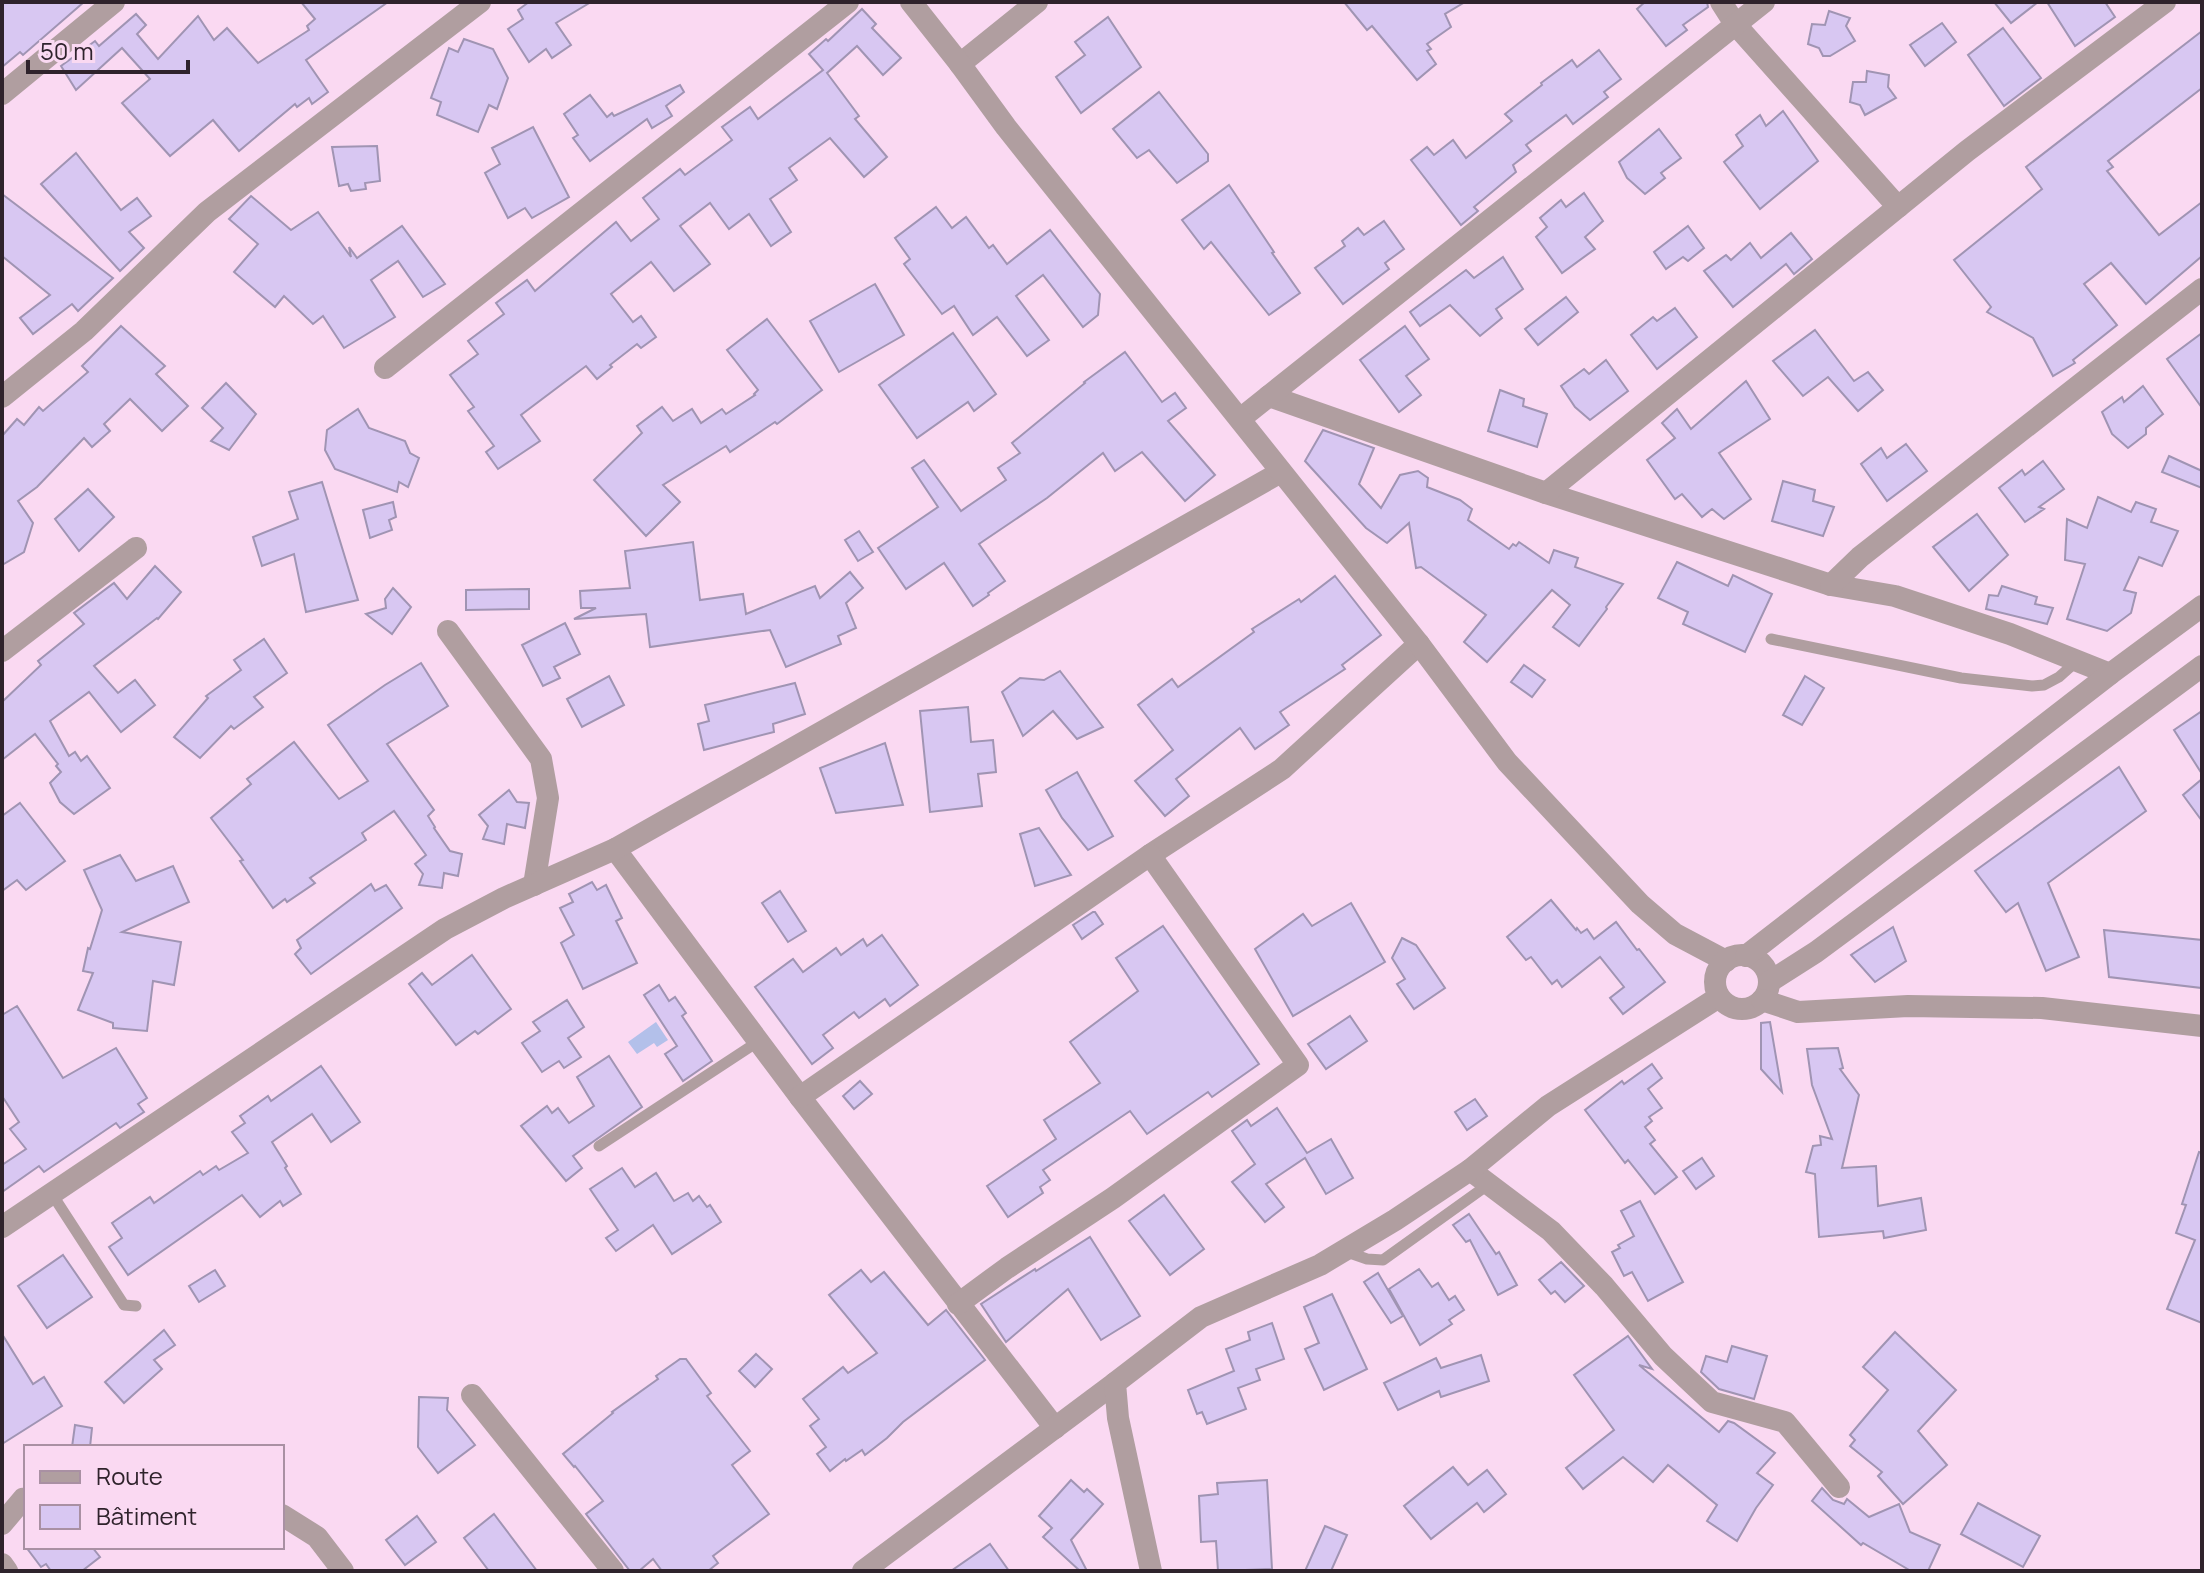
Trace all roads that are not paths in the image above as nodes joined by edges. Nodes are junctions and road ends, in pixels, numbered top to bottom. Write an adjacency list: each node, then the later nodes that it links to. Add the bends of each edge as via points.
1 (114, 2): 11 (street)
2 (480, 2): 16 (street, via 207,212 84,331)
3 (848, 2): 14 (street)
4 (911, 2): 10 (street)
5 (1037, 2): 10 (street)
6 (1721, 2): 9 (street)
7 (1764, 2): 9 (street)
8 (2165, 2): 12 (street)
9 (1735, 24): 12 (street); 15 (street)
10 (960, 64): 17 (street)
11 (2, 94)
12 (1898, 207): 19 (street)
13 (2202, 289): 21 (street)
14 (385, 368)
15 (1269, 396): 17 (street); 19 (street)
16 (2, 397)
17 (1240, 419): 18 (street)
18 (1281, 472): 25 (street); 30 (street)
19 (1546, 493): 21 (street)
20 (136, 548): 26 (street)
21 (1831, 585): 27 (street, via 1895,596)
22 (2202, 606): 29 (street)
23 (448, 631): 32 (street, via 541,759 548,798)
24 (1771, 639): 27 (lane, via 1961,678 2032,686 2052,681)
25 (1419, 644): 31 (street, via 1282,769); 33 (street, via 1507,762 1640,904 1675,934)
26 (2, 651)
27 (2077, 661): 29 (street)
28 (2202, 666): 34 (street)
29 (2110, 674): 33 (street)
30 (615, 849): 32 (street); 37 (street)
31 (1150, 855): 38 (street); 47 (street, via 1298,1065)
32 (534, 885): 42 (street, via 445,929)
33 (1736, 958): 34 (street, via 1754,958 1762,965); 35 (street, via 1719,968)
34 (1766, 991): 35 (street, via 1754,1006 1735,1008); 36 (street, via 1798,1012 1908,1006 2042,1008)
35 (1719, 997): 40 (street, via 1548,1106)
36 (2202, 1026)
37 (760, 1040): 38 (street); 39 (lane)
38 (800, 1097): 47 (street)
39 (599, 1146)
40 (1470, 1170): 41 (street); 43 (street)
41 (1489, 1184): 45 (lane); 52 (street, via 1551,1231 1663,1356 1712,1402 1785,1422)
42 (52, 1194): 44 (street); 48 (lane, via 124,1305)
43 (1395, 1220): 45 (lane); 46 (street)
44 (2, 1227)
45 (1409, 1243): 46 (lane, via 1383,1260)
46 (1344, 1251): 49 (street, via 1201,1317)
47 (958, 1304): 51 (street)
48 (136, 1306)
49 (1115, 1383): 51 (street); 61 (street)
50 (472, 1395): 59 (street)
51 (1055, 1428): 60 (street)
52 (1839, 1487)
53 (24, 1499): 55 (street)
54 (284, 1516): 58 (street, via 317,1537)
55 (2, 1524)
56 (2, 1564): 57 (street)
57 (7, 1571)
58 (343, 1571)
59 (613, 1571)
60 (863, 1571)
61 (1151, 1571)

